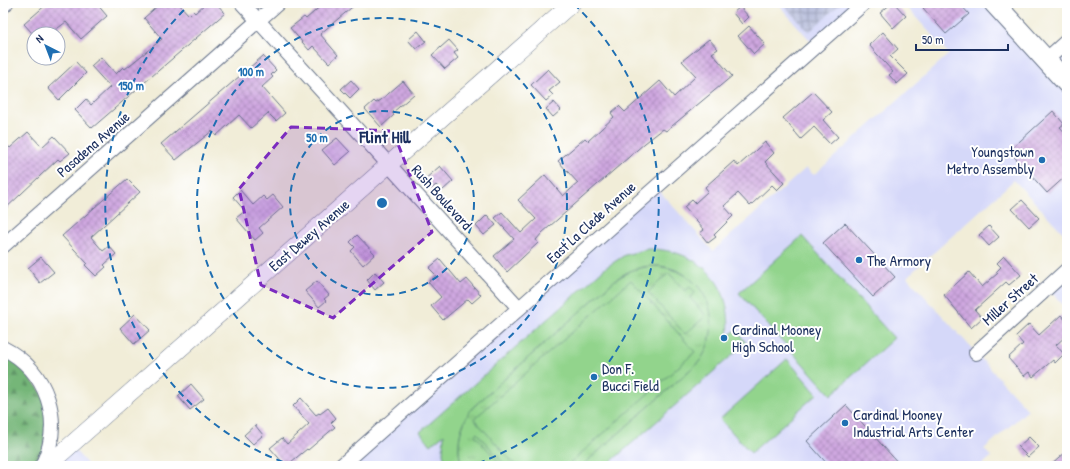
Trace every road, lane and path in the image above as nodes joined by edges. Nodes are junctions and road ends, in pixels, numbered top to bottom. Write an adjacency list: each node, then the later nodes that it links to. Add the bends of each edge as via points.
1 (6, 3): 7 (street)
2 (242, 3): 8 (street, Rush Boulevard)
3 (278, 3): 8 (street, Pasadena Avenue)
4 (572, 3): 12 (street, East Dewey Avenue)
5 (864, 3): 15 (street, East La Clede Avenue)
6 (994, 3): 10 (main road)
7 (3, 6)
8 (258, 21): 12 (street, Rush Boulevard); 13 (street, Pasadena Avenue)
9 (1067, 41): 10 (street)
10 (1046, 60): 11 (main road)
11 (1067, 83)
12 (389, 165): 15 (street, Rush Boulevard); 19 (street, East Dewey Avenue)
13 (3, 246)
14 (1067, 270): 17 (street, Miller Street)
15 (519, 308): 20 (street, East La Clede Avenue)
16 (3, 348): 18 (street, via 35,372 48,399 52,436)
17 (976, 353)
18 (42, 466)
19 (47, 466)
20 (341, 466)

